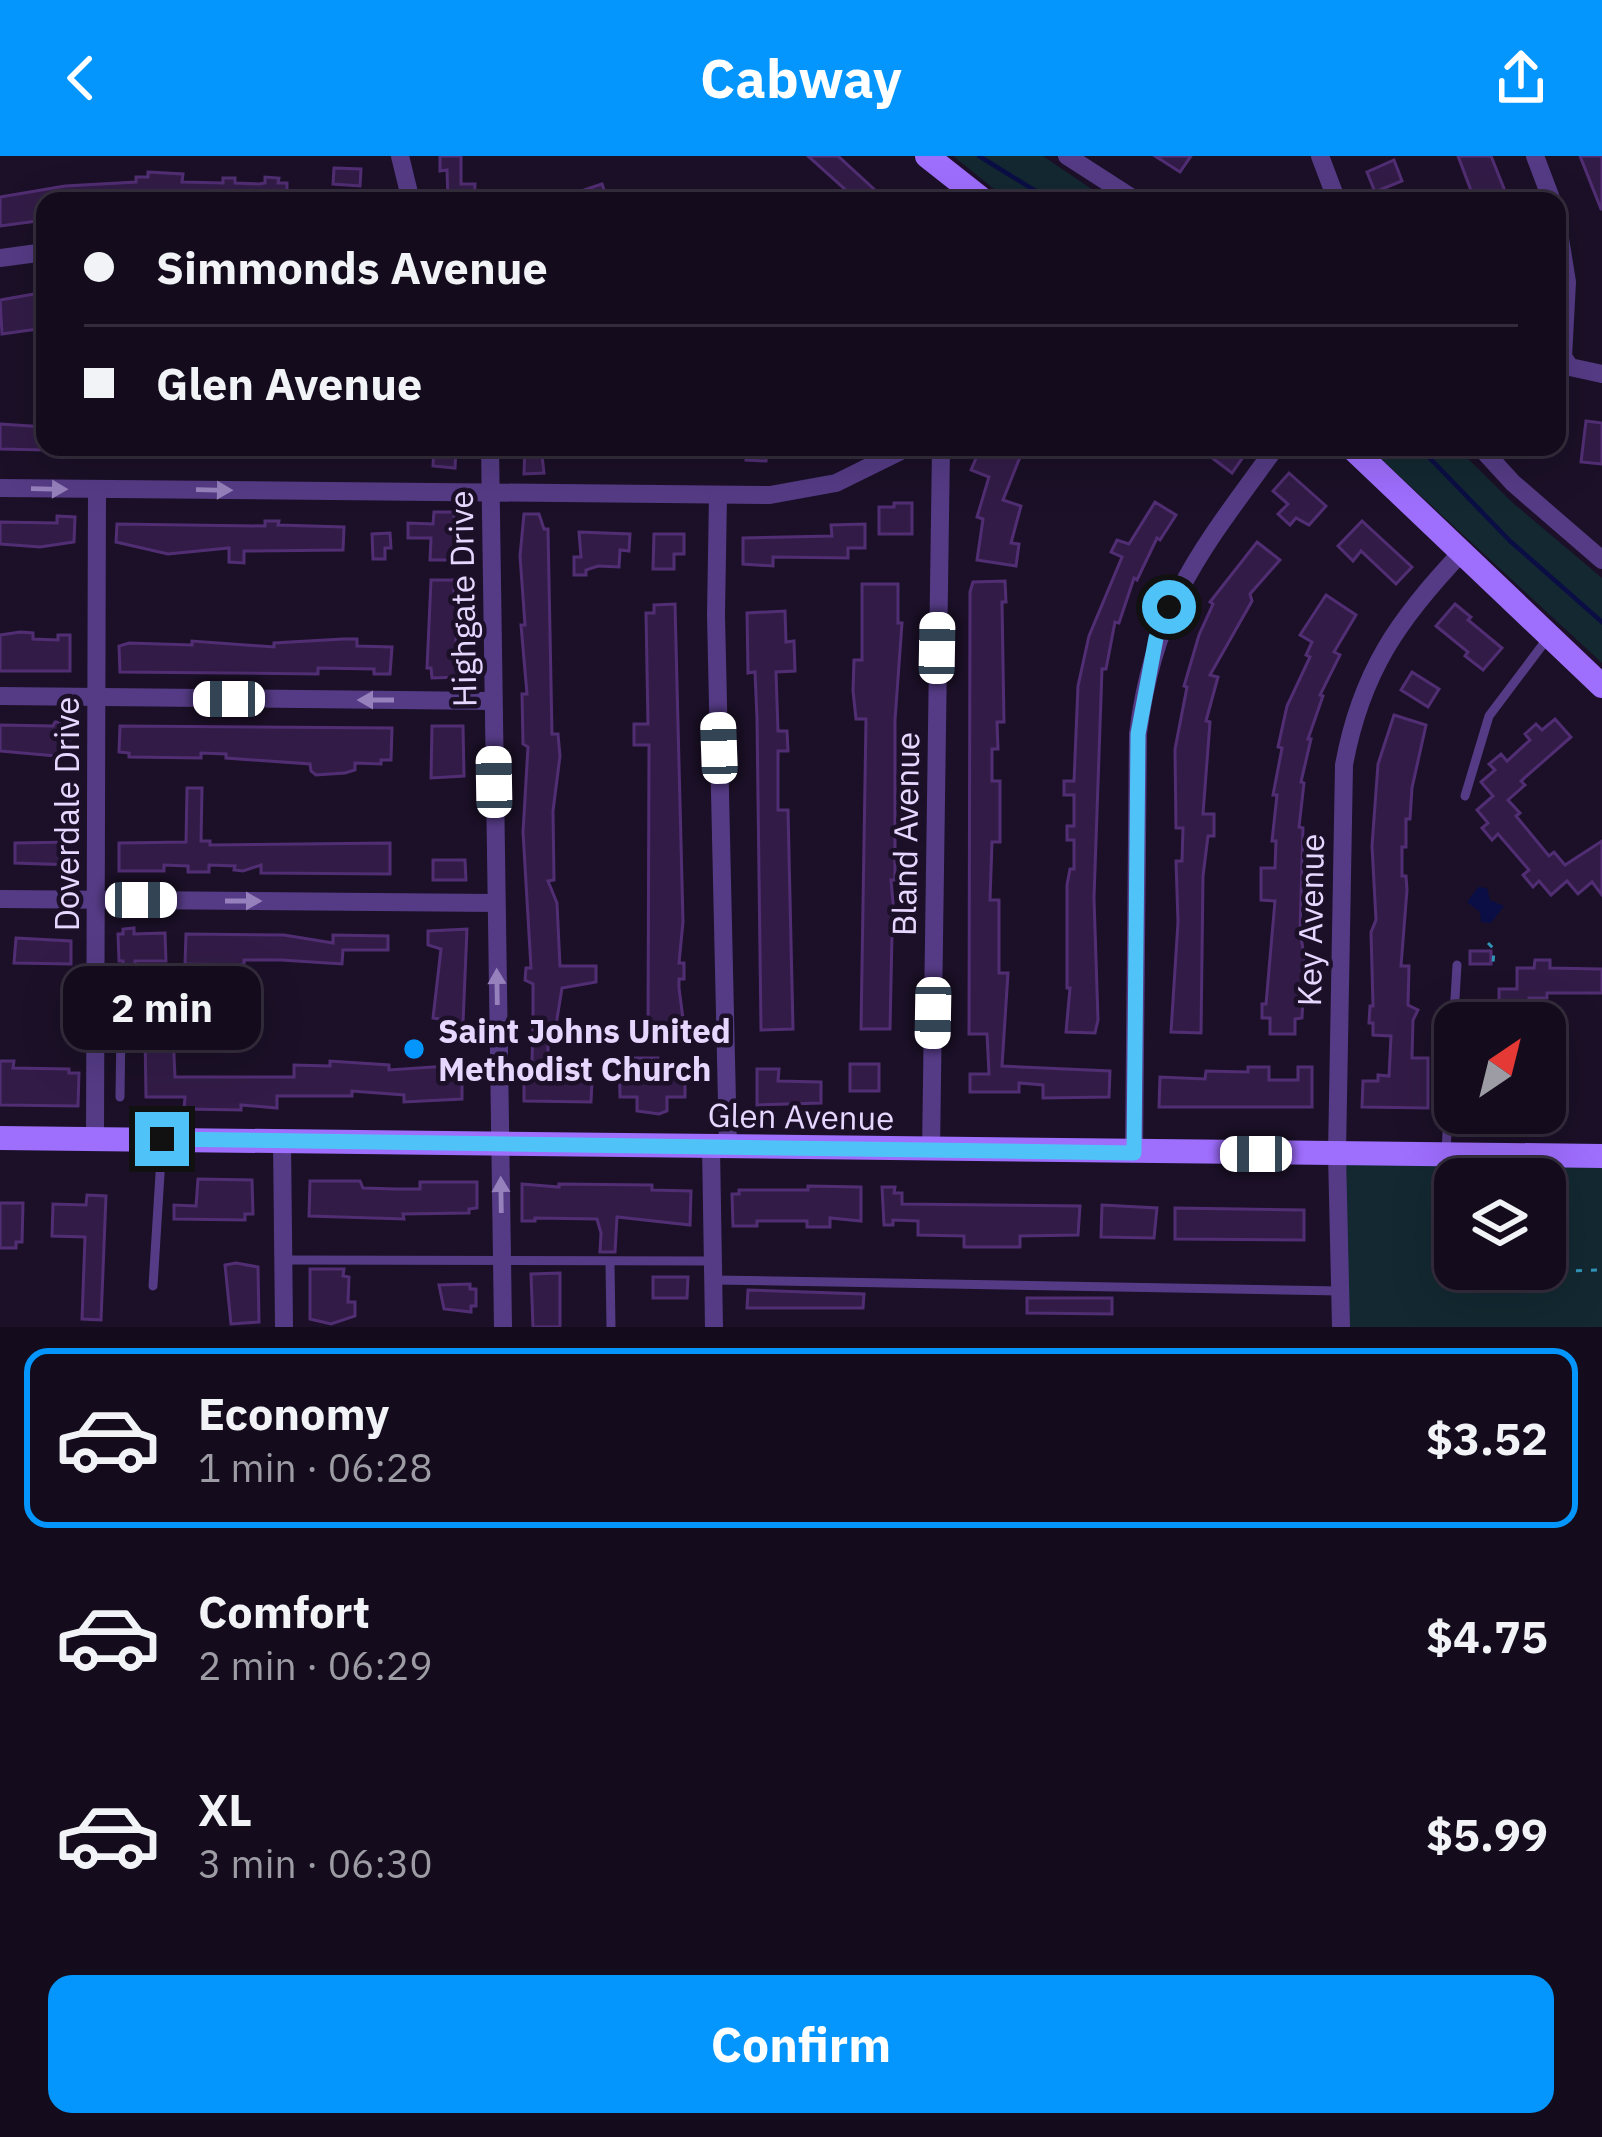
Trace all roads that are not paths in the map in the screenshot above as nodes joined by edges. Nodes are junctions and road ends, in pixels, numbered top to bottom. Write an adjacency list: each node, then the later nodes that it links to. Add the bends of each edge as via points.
1 (400, 156): 6 (street)
2 (927, 156): 7 (street)
3 (1067, 156): 8 (street)
4 (1320, 156): 9 (street)
5 (1535, 156): 10 (street)
6 (410, 192)
7 (973, 192)
8 (1123, 192)
9 (1334, 192)
10 (1549, 192)
11 (36, 253): 12 (street)
12 (0, 258)
13 (1566, 276): 14 (street)
14 (1566, 322)
15 (1566, 363): 16 (street)
16 (1602, 374)
17 (490, 456): 25 (street, Highgate Drive)
18 (893, 456): 26 (street, via 815,489)
19 (941, 456): 49 (street, Bland Avenue)
20 (1270, 456): 50 (street, via 1185,575 1156,638 1146,686 1138,734)
21 (1361, 456): 27 (street)
22 (1488, 456): 28 (street)
23 (0, 488): 24 (street, one-way to 24)
24 (98, 489): 25 (street, one-way to 25); 32 (street, Doverdale Drive)
25 (491, 493): 26 (street); 33 (street, Highgate Drive)
26 (718, 495): 48 (street)
27 (1463, 550): 29 (street); 51 (street, Key Avenue, via 1398,624 1364,688 1348,741)
28 (1602, 560)
29 (1550, 635): 30 (street); 34 (lane, via 1489,716)
30 (1602, 686)
31 (0, 696): 32 (street)
32 (97, 698): 33 (street, one-way to 32); 36 (street, Doverdale Drive)
33 (493, 700): 37 (street, Highgate Drive)
34 (1465, 796)
35 (0, 899): 36 (street)
36 (96, 900): 37 (street, one-way to 37); 40 (street, Doverdale Drive)
37 (496, 903): 47 (street, Highgate Drive, one-way to 37)
38 (1456, 965): 52 (lane)
39 (121, 1025): 41 (lane)
40 (96, 1062): 41 (lane); 44 (street, Doverdale Drive)
41 (120, 1063): 42 (lane)
42 (120, 1097)
43 (0, 1138): 44 (street, Glen Avenue)
44 (95, 1139): 45 (street, Glen Avenue)
45 (162, 1139): 46 (street, Glen Avenue); 58 (lane)
46 (282, 1141): 47 (street, Glen Avenue); 54 (street)
47 (500, 1146): 48 (street, Glen Avenue); 55 (street, Highgate Drive, one-way to 47)
48 (720, 1147): 49 (street, Glen Avenue); 57 (street)
49 (932, 1150): 50 (street, Glen Avenue)
50 (1134, 1153): 51 (street, Glen Avenue)
51 (1337, 1154): 52 (street, Glen Avenue); 59 (street, Key Avenue)
52 (1446, 1155): 53 (street, Glen Avenue)
53 (1602, 1156)
54 (282, 1260): 55 (lane); 60 (street)
55 (502, 1262): 56 (lane); 61 (street, Highgate Drive)
56 (610, 1263): 57 (lane); 62 (lane)
57 (714, 1271): 59 (lane); 63 (street)
58 (153, 1286)
59 (1340, 1291): 64 (street, Key Avenue)
60 (284, 1327)
61 (503, 1327)
62 (611, 1327)
63 (714, 1327)
64 (1341, 1327)

